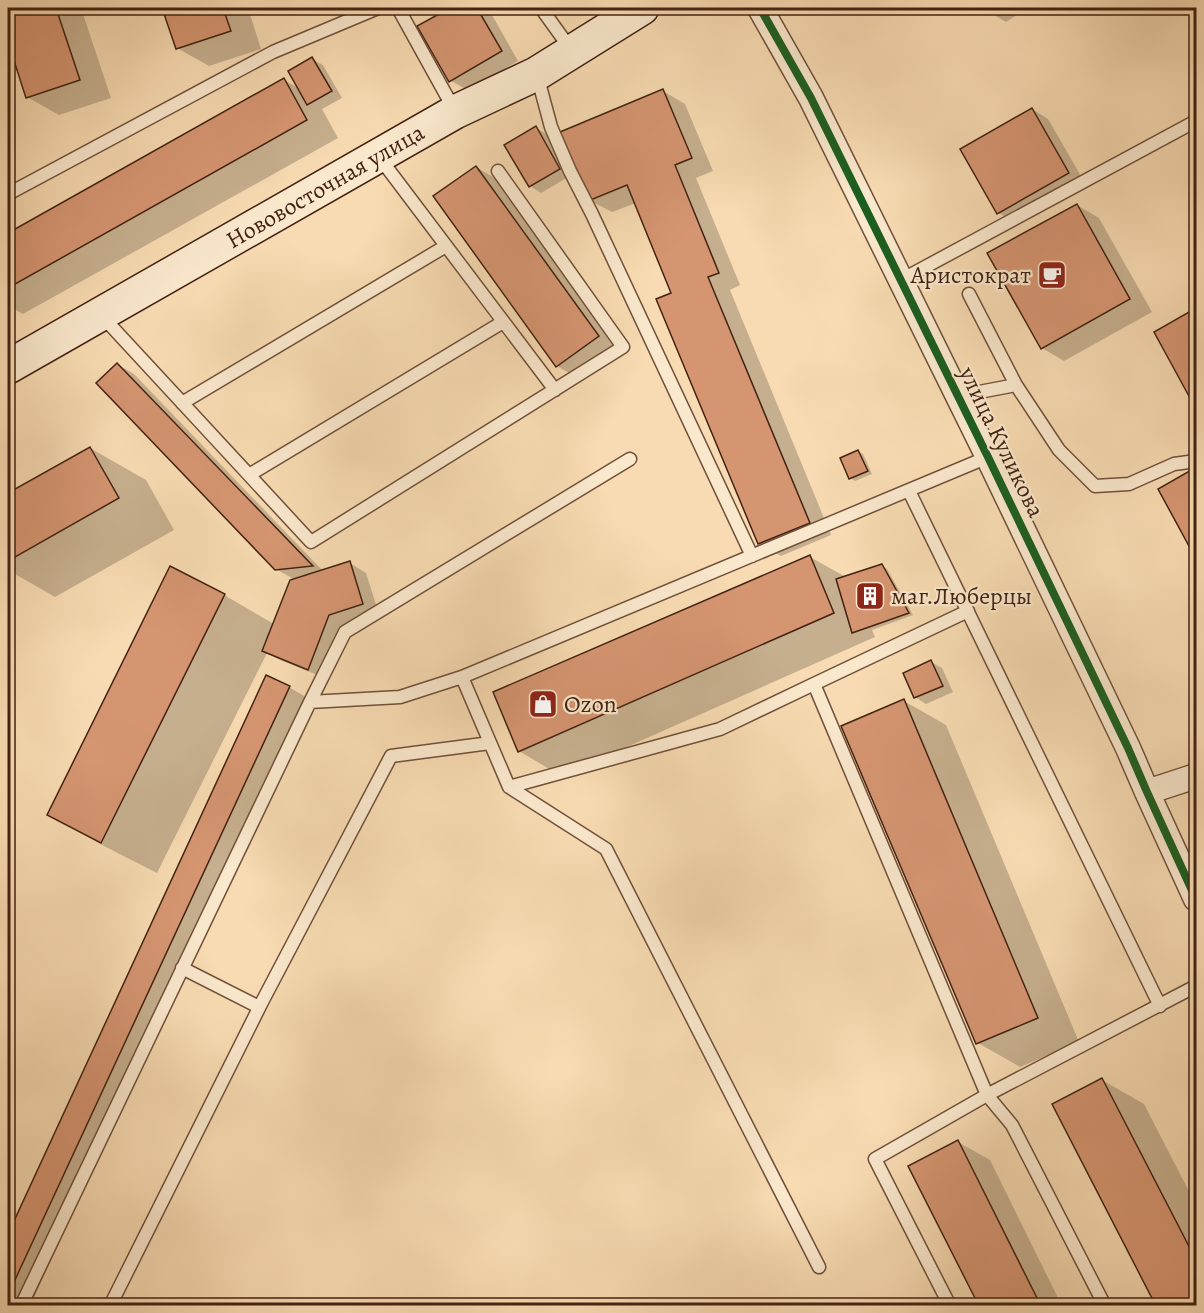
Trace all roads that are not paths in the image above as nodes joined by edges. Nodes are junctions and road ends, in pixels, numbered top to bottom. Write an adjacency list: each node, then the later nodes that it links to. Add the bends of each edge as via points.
1 (378, 8): 12 (lane, via 273,52)
2 (398, 8): 8 (lane)
3 (541, 8): 6 (lane)
4 (642, 8): 6 (main road, Нововосточная улица)
5 (760, 8): 14 (street, улица Куликова, via 811,98)
6 (572, 51): 7 (main road, Нововосточная улица)
7 (536, 74): 8 (main road, Нововосточная улица); 28 (lane, via 551,127 570,171)
8 (456, 112): 10 (main road, Нововосточная улица)
9 (1197, 121): 14 (lane)
10 (378, 156): 13 (lane); 16 (main road, Нововосточная улица)
11 (498, 171): 20 (lane, via 623,347)
12 (8, 194)
13 (446, 246): 17 (lane); 22 (lane)
14 (901, 279): 21 (street, улица Куликова)
15 (969, 294): 19 (lane)
16 (100, 314): 18 (main road, Нововосточная улица); 22 (lane)
17 (503, 322): 20 (lane); 26 (lane)
18 (8, 367)
19 (1016, 385): 21 (lane); 25 (lane, via 1059,450 1095,486 1129,484 1174,464)
20 (555, 390): 26 (lane, via 310,542)
21 (958, 396): 23 (street, улица Куликова)
22 (182, 403): 26 (lane)
23 (988, 457): 27 (lane); 36 (street, улица Куликова)
24 (630, 459): 32 (lane, via 345,633)
25 (1197, 460)
26 (249, 475)
27 (909, 491): 28 (lane); 29 (lane)
28 (752, 556): 30 (lane)
29 (968, 611): 31 (lane); 40 (lane)
30 (462, 677): 32 (lane, via 400,697); 33 (lane)
31 (814, 684): 35 (lane, via 720,729); 42 (lane)
32 (310, 702): 38 (lane)
33 (490, 743): 35 (lane); 41 (lane, via 391,756)
34 (1197, 776): 36 (street)
35 (509, 787): 43 (lane, via 606,849)
36 (1147, 792): 37 (street, улица Куликова)
37 (1197, 899)
38 (182, 968): 41 (lane); 44 (lane)
39 (1197, 986): 40 (lane)
40 (1161, 1006): 42 (lane)
41 (259, 1007): 45 (lane)
42 (987, 1095): 46 (lane, via 875,1159); 47 (lane, via 1012,1125)
43 (819, 1267)
44 (21, 1305)
45 (110, 1305)
46 (950, 1305)
47 (1105, 1305)

